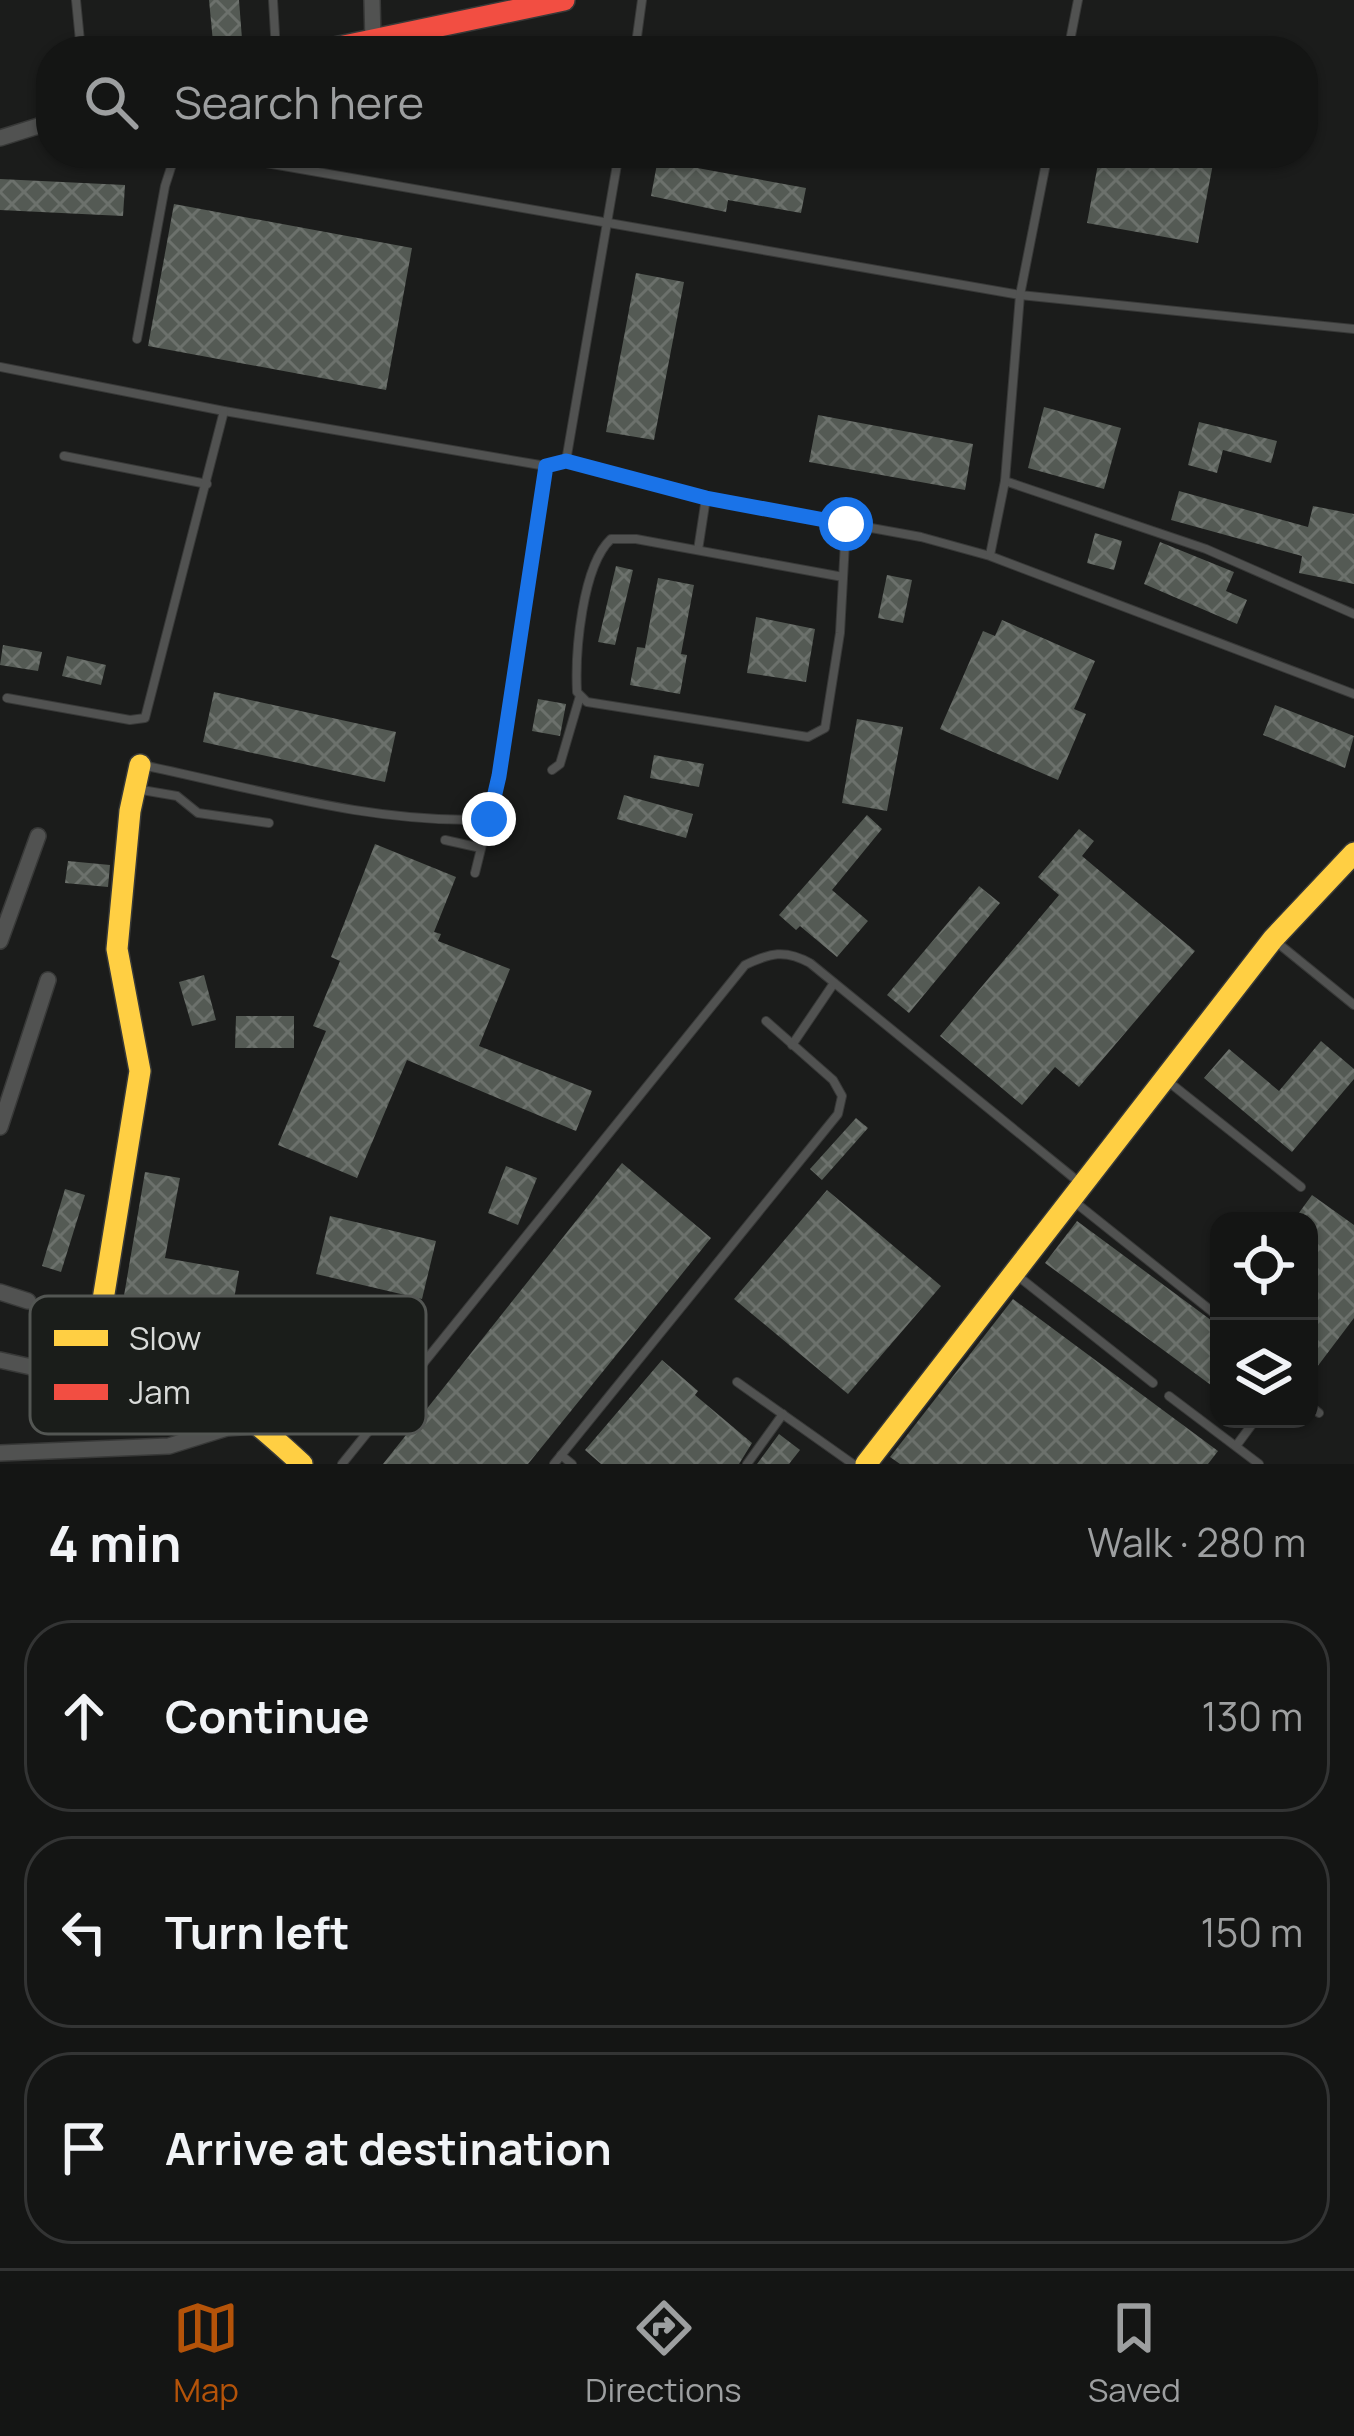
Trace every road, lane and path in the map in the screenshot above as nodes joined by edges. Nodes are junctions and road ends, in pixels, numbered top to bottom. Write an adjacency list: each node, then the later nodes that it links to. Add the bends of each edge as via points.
1 (76, 0): 7 (lane)
2 (273, 0): 8 (lane)
3 (372, 0): 9 (street)
4 (564, 0): 10 (street)
5 (642, 0): 11 (lane)
6 (1078, 0): 12 (lane)
7 (80, 36)
8 (275, 36)
9 (373, 36)
10 (400, 36)
11 (636, 36)
12 (1071, 36)
13 (36, 127): 14 (street)
14 (0, 138)
15 (171, 168): 22 (lane)
16 (294, 168): 19 (lane)
17 (617, 168): 19 (lane)
18 (1045, 168): 20 (lane)
19 (608, 223): 20 (lane); 26 (lane)
20 (1020, 295): 21 (lane); 28 (lane)
21 (1354, 329)
22 (137, 339)
23 (0, 367): 24 (lane)
24 (224, 411): 27 (lane); 29 (lane)
25 (64, 455): 29 (lane)
26 (566, 461): 27 (lane); 30 (lane)
27 (546, 466): 42 (lane)
28 (1005, 481): 33 (lane); 35 (lane, via 1207,549)
29 (207, 484): 38 (lane, via 145,718)
30 (706, 498): 31 (lane); 32 (lane)
31 (846, 524): 33 (lane); 34 (lane)
32 (698, 550): 34 (lane); 37 (lane, via 611,538 600,549 576,675)
33 (990, 556): 36 (lane)
34 (843, 577): 37 (lane, via 826,728 818,733)
35 (1354, 614)
36 (1354, 694)
37 (580, 696): 40 (lane)
38 (7, 698)
39 (140, 765): 41 (street); 42 (lane, via 369,811)
40 (552, 770)
41 (135, 788): 43 (lane, via 177,796 199,813); 62 (street, via 117,949 140,1071)
42 (489, 819): 46 (lane)
43 (268, 824)
44 (38, 836): 50 (street)
45 (445, 840): 46 (lane)
46 (482, 848): 48 (lane)
47 (1354, 853): 49 (street)
48 (475, 873)
49 (1273, 939): 53 (lane); 56 (street)
50 (0, 941)
51 (48, 980): 57 (street)
52 (834, 982): 55 (lane); 59 (lane); 66 (lane, via 793,953 745,965)
53 (1354, 1005)
54 (766, 1021): 55 (lane)
55 (792, 1045): 78 (lane, via 832,1080 842,1096 838,1114)
56 (1164, 1078): 58 (lane); 59 (street)
57 (0, 1127)
58 (1301, 1187)
59 (1076, 1191): 60 (street); 64 (lane)
60 (1013, 1273): 69 (lane); 85 (street)
61 (0, 1292): 63 (street)
62 (104, 1296)
63 (28, 1301)
64 (1210, 1309)
65 (0, 1360): 67 (street)
66 (426, 1360)
67 (30, 1367)
68 (737, 1382): 71 (lane)
69 (1153, 1383)
70 (1169, 1396): 76 (lane)
71 (783, 1414): 83 (lane); 84 (lane)
72 (1249, 1428): 76 (lane)
73 (208, 1434): 77 (street, via 169,1446)
74 (263, 1434): 79 (street)
75 (366, 1434): 80 (lane)
76 (1236, 1446): 86 (lane)
77 (0, 1453)
78 (561, 1455): 81 (lane); 82 (lane)
79 (302, 1464)
80 (342, 1464)
81 (554, 1464)
82 (572, 1464)
83 (747, 1464)
84 (853, 1464)
85 (866, 1464)
86 (1258, 1464)

